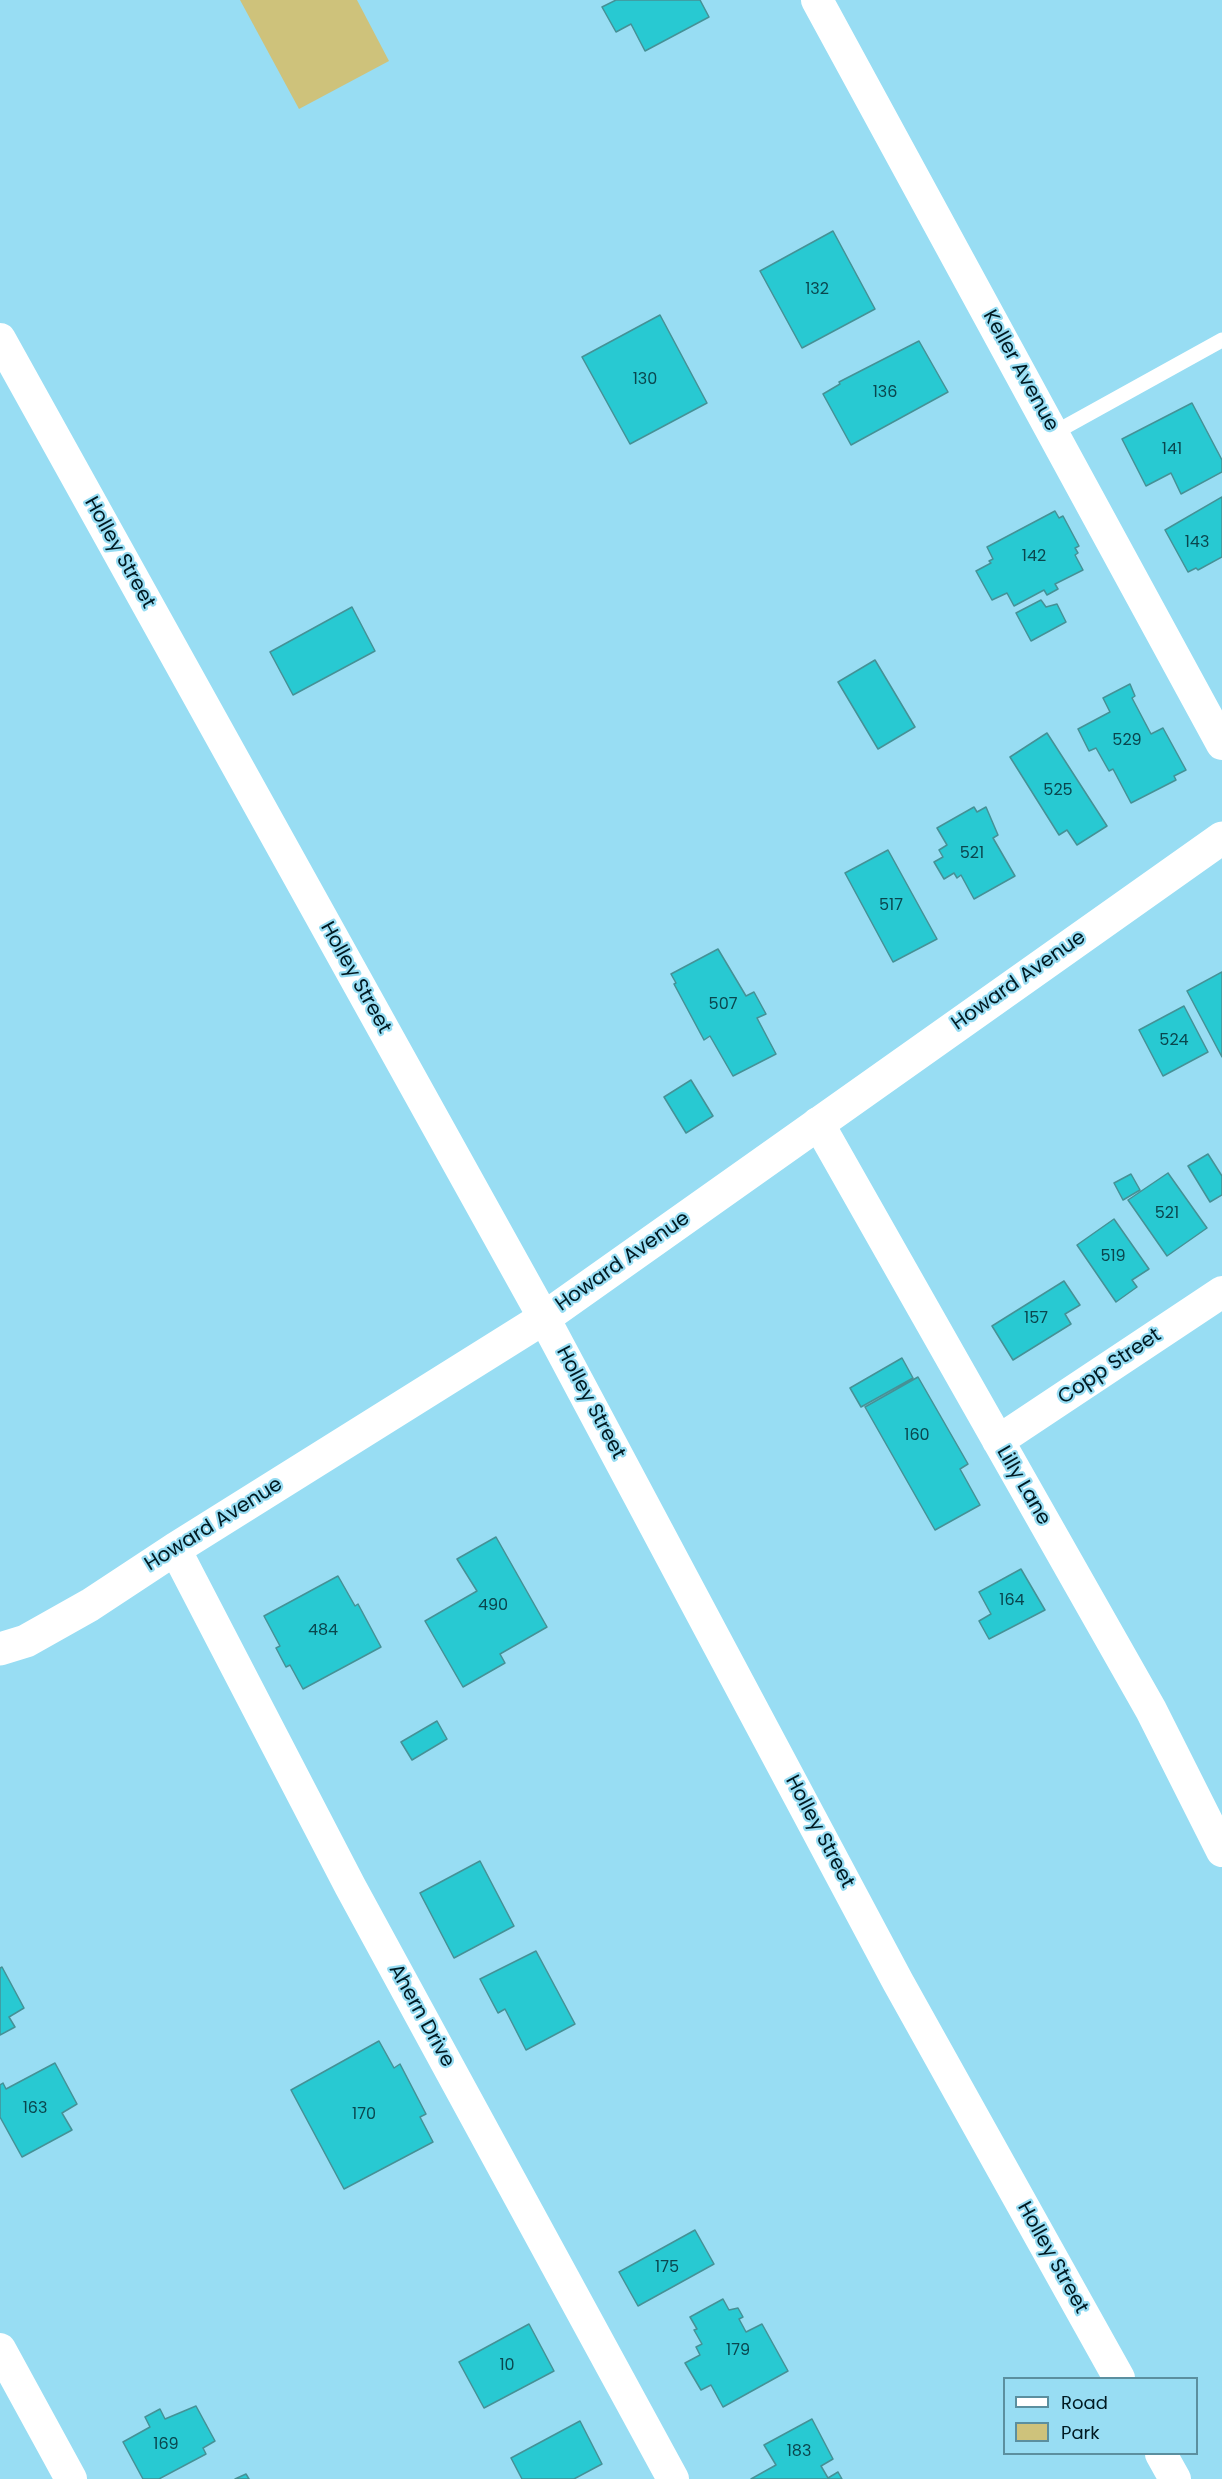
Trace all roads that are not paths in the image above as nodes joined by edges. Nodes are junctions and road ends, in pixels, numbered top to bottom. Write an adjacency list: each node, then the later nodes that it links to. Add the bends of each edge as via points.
1 (817, 0): 4 (street, Keller Avenue)
2 (0, 339): 9 (street, Holley Street)
3 (1222, 340): 4 (lane)
4 (1054, 433): 5 (street, Keller Avenue)
5 (1222, 744)
6 (1222, 838): 7 (main road, Howard Avenue)
7 (818, 1123): 9 (main road, Howard Avenue); 10 (street, Lilly Lane)
8 (1222, 1292): 10 (street, Copp Street)
9 (544, 1318): 11 (main road, Howard Avenue); 15 (street, Holley Street, via 898,1982)
10 (998, 1441): 13 (street, Lilly Lane, via 1151,1710)
11 (175, 1549): 12 (main road, Howard Avenue, via 90,1605 26,1641); 18 (street, Ahern Drive, via 350,1886)
12 (0, 1649)
13 (1222, 1849)
14 (0, 2349): 17 (street)
15 (1118, 2377)
16 (1162, 2455): 19 (street)
17 (71, 2479)
18 (673, 2479)
19 (1175, 2479)

